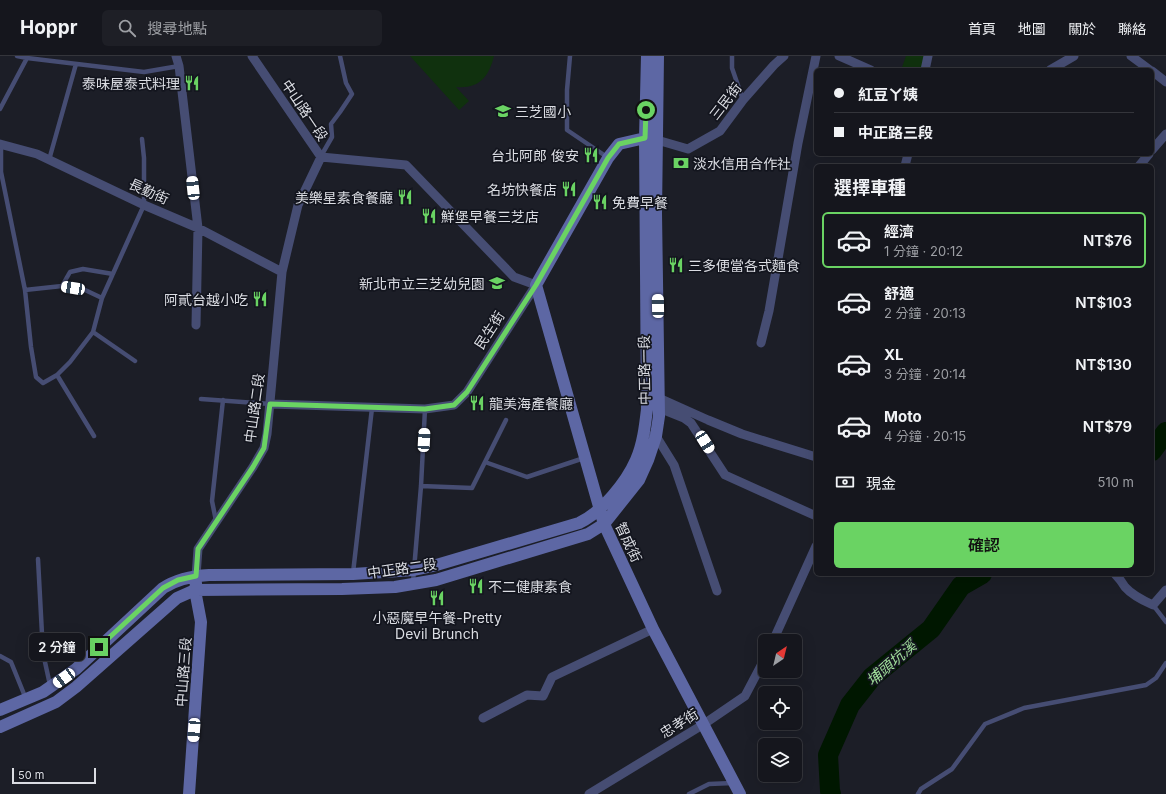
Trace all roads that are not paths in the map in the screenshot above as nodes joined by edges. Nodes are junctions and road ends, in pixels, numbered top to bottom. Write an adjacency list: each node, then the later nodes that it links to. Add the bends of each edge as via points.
1 (17, 56): 15 (lane)
2 (176, 56): 17 (street)
3 (252, 56): 33 (street, 中山路一段)
4 (340, 56): 33 (lane, via 346,83 352,94 331,124 332,137)
5 (570, 56): 34 (lane, via 567,130)
6 (647, 56): 27 (main road, 中正路一段)
7 (658, 56): 29 (main road, 中正路一段)
8 (732, 56): 24 (lane, via 732,68)
9 (784, 56): 24 (street, 三民街)
10 (816, 56): 47 (street)
11 (839, 56): 18 (street)
12 (928, 56): 19 (street)
13 (1074, 56): 20 (street)
14 (1131, 56): 21 (street)
15 (27, 58): 16 (lane); 25 (lane)
16 (76, 64): 17 (lane, via 144,72); 35 (lane)
17 (179, 66): 38 (street)
18 (866, 68)
19 (925, 68)
20 (1053, 68)
21 (1147, 68)
22 (1154, 73): 23 (street)
23 (1166, 82)
24 (743, 100): 29 (street, 三民街, via 720,131 688,149)
25 (0, 109)
26 (1166, 134): 31 (street)
27 (645, 138): 29 (main road, 民生街); 34 (main road, 民生街, via 619,144); 57 (main road, 中正路一段, via 648,394)
28 (142, 139): 37 (lane)
29 (657, 140): 52 (main road, 中正路一段)
30 (0, 143): 35 (street, 長勤街); 43 (lane, via 1,172)
31 (1154, 148)
32 (1147, 156): 36 (street)
33 (320, 157): 39 (street, 中山路一段, via 298,205); 41 (street, via 406,165 514,277)
34 (608, 158): 41 (main road, 民生街)
35 (50, 160): 37 (street, 長勤街)
36 (1141, 164)
37 (144, 205): 38 (street, 長勤街); 40 (lane)
38 (198, 228): 39 (street, 長勤街); 45 (street)
39 (282, 272): 53 (street, 中山路二段)
40 (113, 274): 42 (lane, via 83,269 70,272); 44 (lane)
41 (536, 285): 55 (street, 民生街, via 467,392 454,405); 61 (main road, 智成街)
42 (62, 286): 43 (lane); 44 (lane, via 85,290)
43 (25, 290): 49 (lane, via 36,377 43,383)
44 (102, 298): 46 (lane)
45 (196, 325)
46 (93, 332): 48 (lane); 49 (lane)
47 (761, 343)
48 (135, 361)
49 (57, 375): 58 (lane)
50 (201, 399): 51 (lane)
51 (223, 400): 53 (lane); 66 (lane, via 212,501)
52 (659, 403): 59 (main road, 中正路一段); 60 (street, via 742,434); 65 (street, via 692,423 725,475)
53 (270, 404): 54 (street, 民生街); 66 (street, 中山路二段, via 264,448)
54 (372, 408): 55 (street, 民生街); 71 (lane)
55 (425, 409): 63 (lane)
56 (506, 420): 62 (lane)
57 (644, 432): 59 (street); 64 (main road, 中正路一段, via 636,460 624,480)
58 (94, 436)
59 (656, 436): 67 (main road, 中正路一段, via 639,480); 77 (street, via 674,465)
60 (814, 455)
61 (585, 458): 62 (lane, via 527,477); 64 (main road, 智成街)
62 (485, 462): 63 (lane, via 472,488)
63 (421, 486): 70 (lane)
64 (599, 510): 67 (main road, 智成街); 70 (main road, 中正路二段, via 579,523)
65 (814, 515)
66 (216, 523): 72 (street, 中山路二段, via 198,549)
67 (604, 524): 74 (main road, 中正路二段, via 588,534 436,580); 80 (main road, 智成街)
68 (814, 550): 81 (street)
69 (38, 559): 85 (lane, via 43,653)
70 (414, 570): 71 (main road, 中正路二段); 74 (lane)
71 (353, 574): 72 (main road, 中正路二段)
72 (196, 576): 75 (main road, 中山路三段); 85 (main road, 中正路二段, via 178,580 163,588 76,669)
73 (1118, 576): 78 (street, via 1126,588)
74 (413, 584): 75 (main road, 中正路二段, via 342,589)
75 (195, 590): 90 (main road, via 177,598 56,702); 92 (main road, 中山路三段, via 201,622)
76 (1166, 590): 78 (street)
77 (717, 591)
78 (1153, 605): 79 (lane)
79 (1166, 622)
80 (653, 630): 88 (street, via 552,678 543,696 527,695); 89 (main road, 智成街)
81 (776, 634)
82 (0, 656): 86 (lane, via 11,662)
83 (1166, 663): 95 (lane, via 1156,678 1146,685 1024,708 985,724 952,769)
84 (758, 672): 89 (street, 忠孝街, via 746,696)
85 (51, 687): 86 (main road, 中正路二段)
86 (26, 699): 87 (main road, 中正路二段)
87 (0, 710)
88 (483, 718)
89 (704, 724): 91 (main road, 智成街); 93 (street, 忠孝街)
90 (0, 727)
91 (738, 789): 94 (lane, via 709,784)
92 (189, 794)
93 (590, 794)
94 (689, 794)
95 (918, 794)

